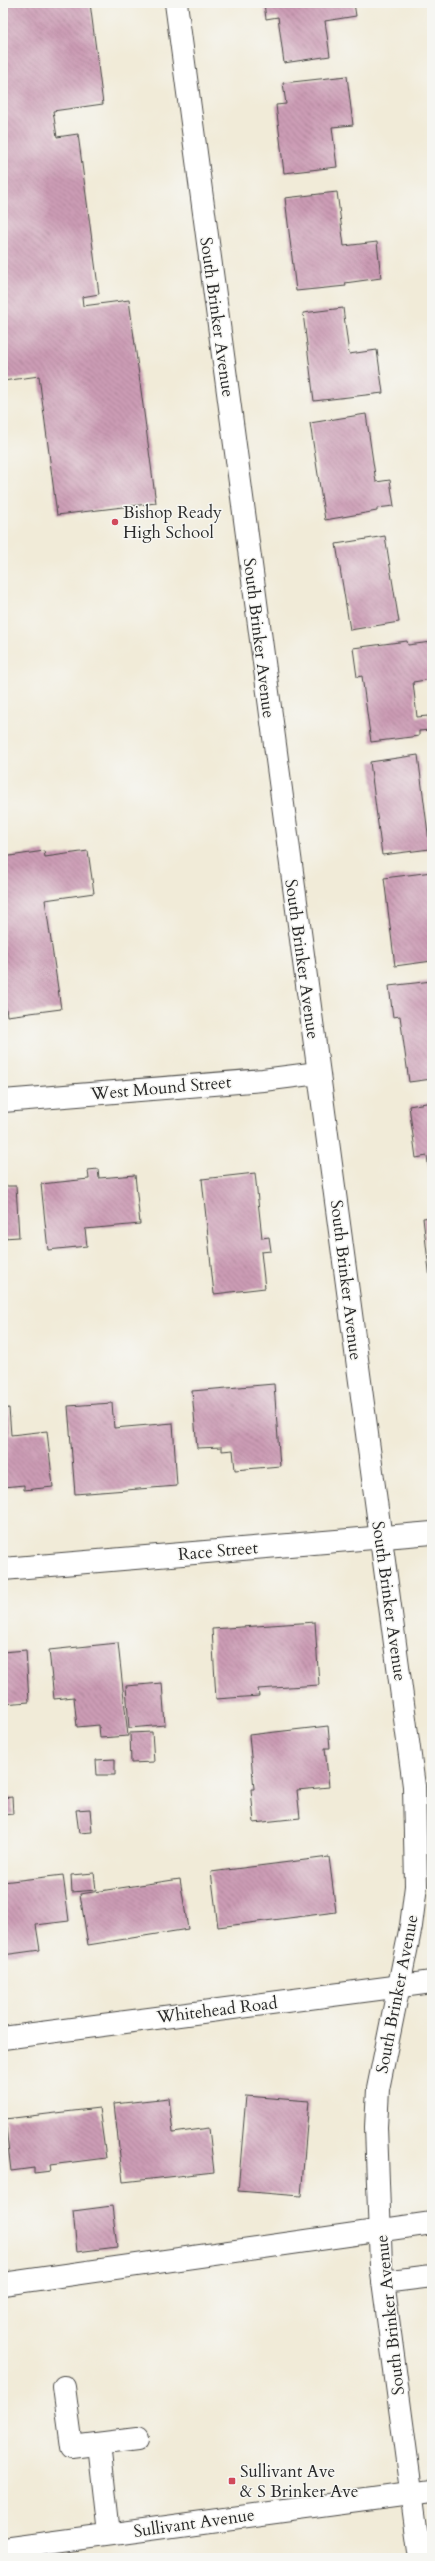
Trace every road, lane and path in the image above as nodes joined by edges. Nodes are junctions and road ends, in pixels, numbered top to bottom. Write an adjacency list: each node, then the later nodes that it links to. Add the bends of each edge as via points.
1 (176, 3): 2 (street, South Brinker Avenue)
2 (318, 1073): 3 (street, West Mound Street, via 263,1080); 5 (street, South Brinker Avenue)
3 (3, 1101)
4 (432, 1533): 5 (street, Race Street)
5 (381, 1538): 6 (street, Race Street); 8 (street, South Brinker Avenue, via 414,1786 416,1886 411,1926)
6 (3, 1569)
7 (432, 1982): 8 (street, Whitehead Road)
8 (398, 1986): 9 (street, Whitehead Road); 11 (street, South Brinker Avenue, via 378,2089 376,2127)
9 (3, 2038)
10 (432, 2223): 11 (street)
11 (380, 2230): 13 (street, South Brinker Avenue); 14 (street)
12 (432, 2276): 13 (street)
13 (383, 2282): 18 (street, South Brinker Avenue)
14 (3, 2284)
15 (64, 2387): 17 (street, via 72,2447)
16 (137, 2439): 17 (street)
17 (99, 2444): 19 (street)
18 (422, 2492): 19 (street, Sullivant Avenue); 21 (street, South Brinker Avenue)
19 (109, 2534): 20 (street, Sullivant Avenue)
20 (3, 2549)
21 (420, 2558)

